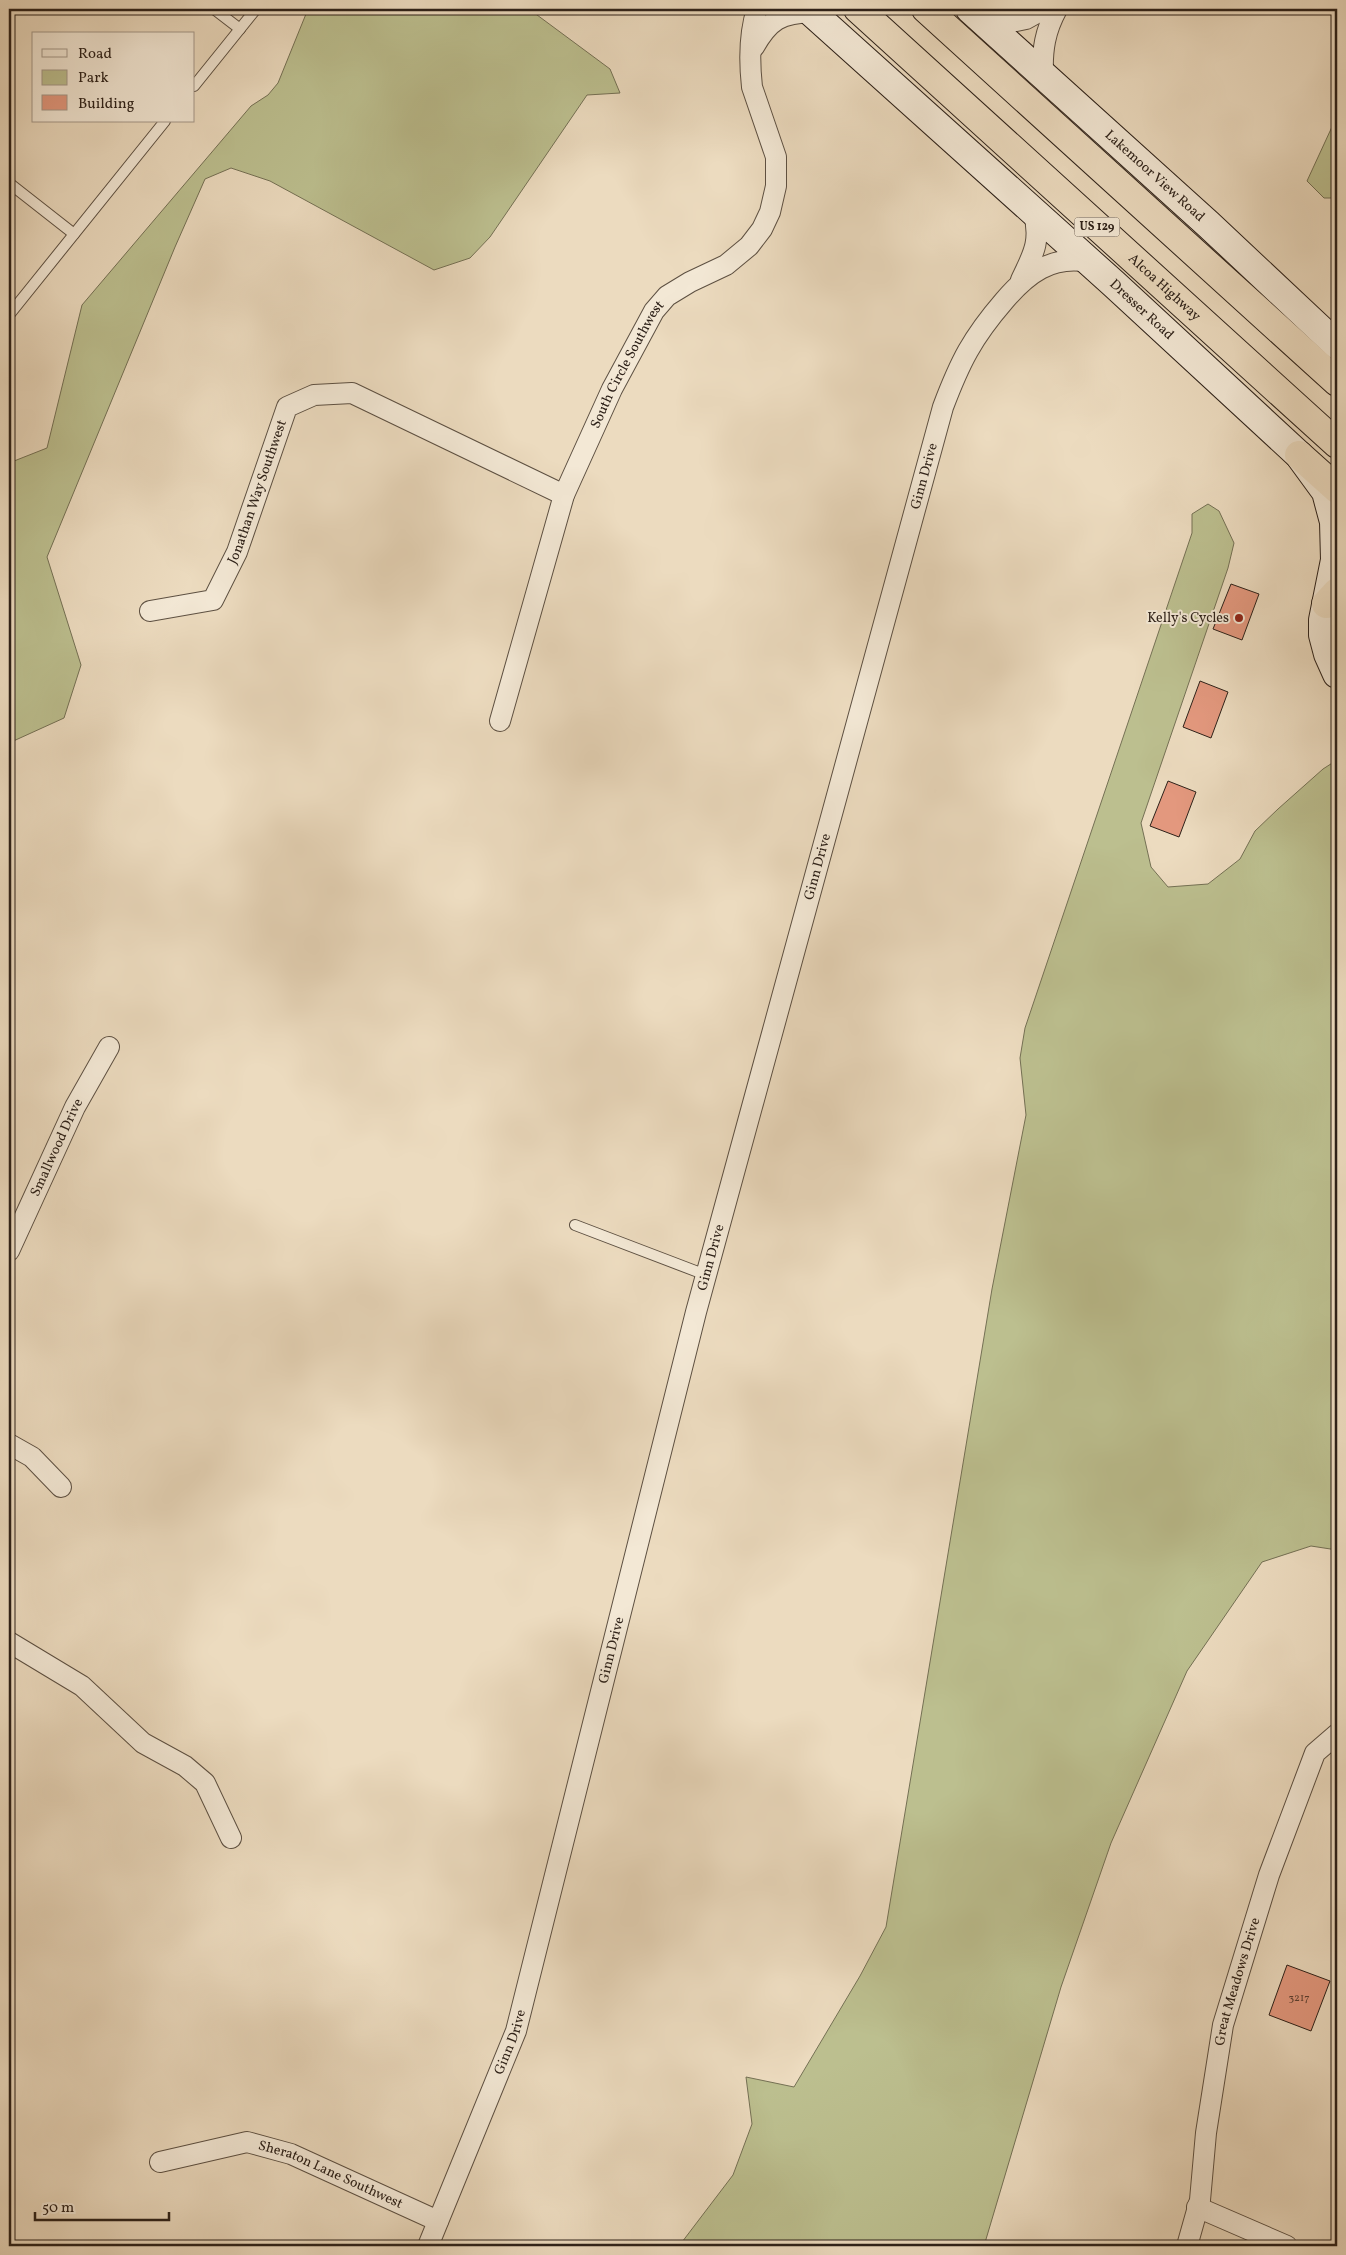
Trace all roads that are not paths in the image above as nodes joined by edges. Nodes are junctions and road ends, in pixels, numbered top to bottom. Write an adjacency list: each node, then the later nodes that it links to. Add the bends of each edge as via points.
1 (214, 9): 10 (lane)
2 (256, 9): 10 (lane)
3 (758, 9): 11 (street, South Circle Southwest, via 751,33)
4 (858, 9): 23 (highway, Alcoa Highway / US 129)
5 (926, 9): 22 (highway)
6 (1044, 9): 9 (street, via 1026,18)
7 (1057, 9): 12 (street, via 1043,46)
8 (810, 10): 11 (street, via 789,14 772,22 763,30); 16 (street, Dresser Road)
9 (980, 17): 12 (street, Lakemoor View Road)
10 (240, 29): 13 (lane)
11 (750, 53): 26 (street, South Circle Southwest, via 752,87 776,157 776,186 770,212 749,246 726,265 667,296 654,311 612,389)
12 (1043, 74): 21 (street, Lakemoor View Road)
13 (195, 85)
14 (164, 122): 17 (lane)
15 (9, 184): 17 (lane)
16 (1034, 211): 18 (street, Dresser Road); 19 (street, Ginn Drive, via 1038,226 1035,250)
17 (74, 234): 20 (lane)
18 (1089, 262): 19 (street, Ginn Drive, via 1064,260 1044,266); 24 (street, Dresser Road)
19 (1020, 282): 34 (street, Ginn Drive, via 970,344 943,407)
20 (9, 315)
21 (1337, 345)
22 (1337, 382)
23 (1337, 444)
24 (1299, 454): 25 (highway); 27 (street, Dresser Road, via 1326,492 1334,522)
25 (1337, 489)
26 (564, 495): 28 (street, Jonathan Way Southwest, via 352,393 314,395 287,406 237,552 213,600); 30 (street, South Circle Southwest)
27 (1331, 598): 29 (street, Dresser Road, via 1323,635)
28 (150, 611)
29 (1337, 674)
30 (500, 721)
31 (109, 1047): 33 (street, Smallwood Drive, via 66,1125)
32 (575, 1225): 34 (lane)
33 (9, 1251)
34 (706, 1275): 42 (street, Ginn Drive, via 516,2032)
35 (9, 1444): 36 (street, via 32,1457)
36 (61, 1487)
37 (9, 1642): 39 (street, via 82,1686 143,1743 185,1766 205,1783)
38 (1337, 1734): 41 (street, Great Meadows Drive, via 1315,1753 1269,1875 1223,2025)
39 (231, 1838)
40 (160, 2162): 42 (street, Sheraton Lane Southwest, via 247,2142 291,2154)
41 (1197, 2207): 44 (street, Great Meadows Drive); 45 (street)
42 (438, 2221): 43 (street, Ginn Drive)
43 (428, 2246)
44 (1187, 2246)
45 (1287, 2246)

